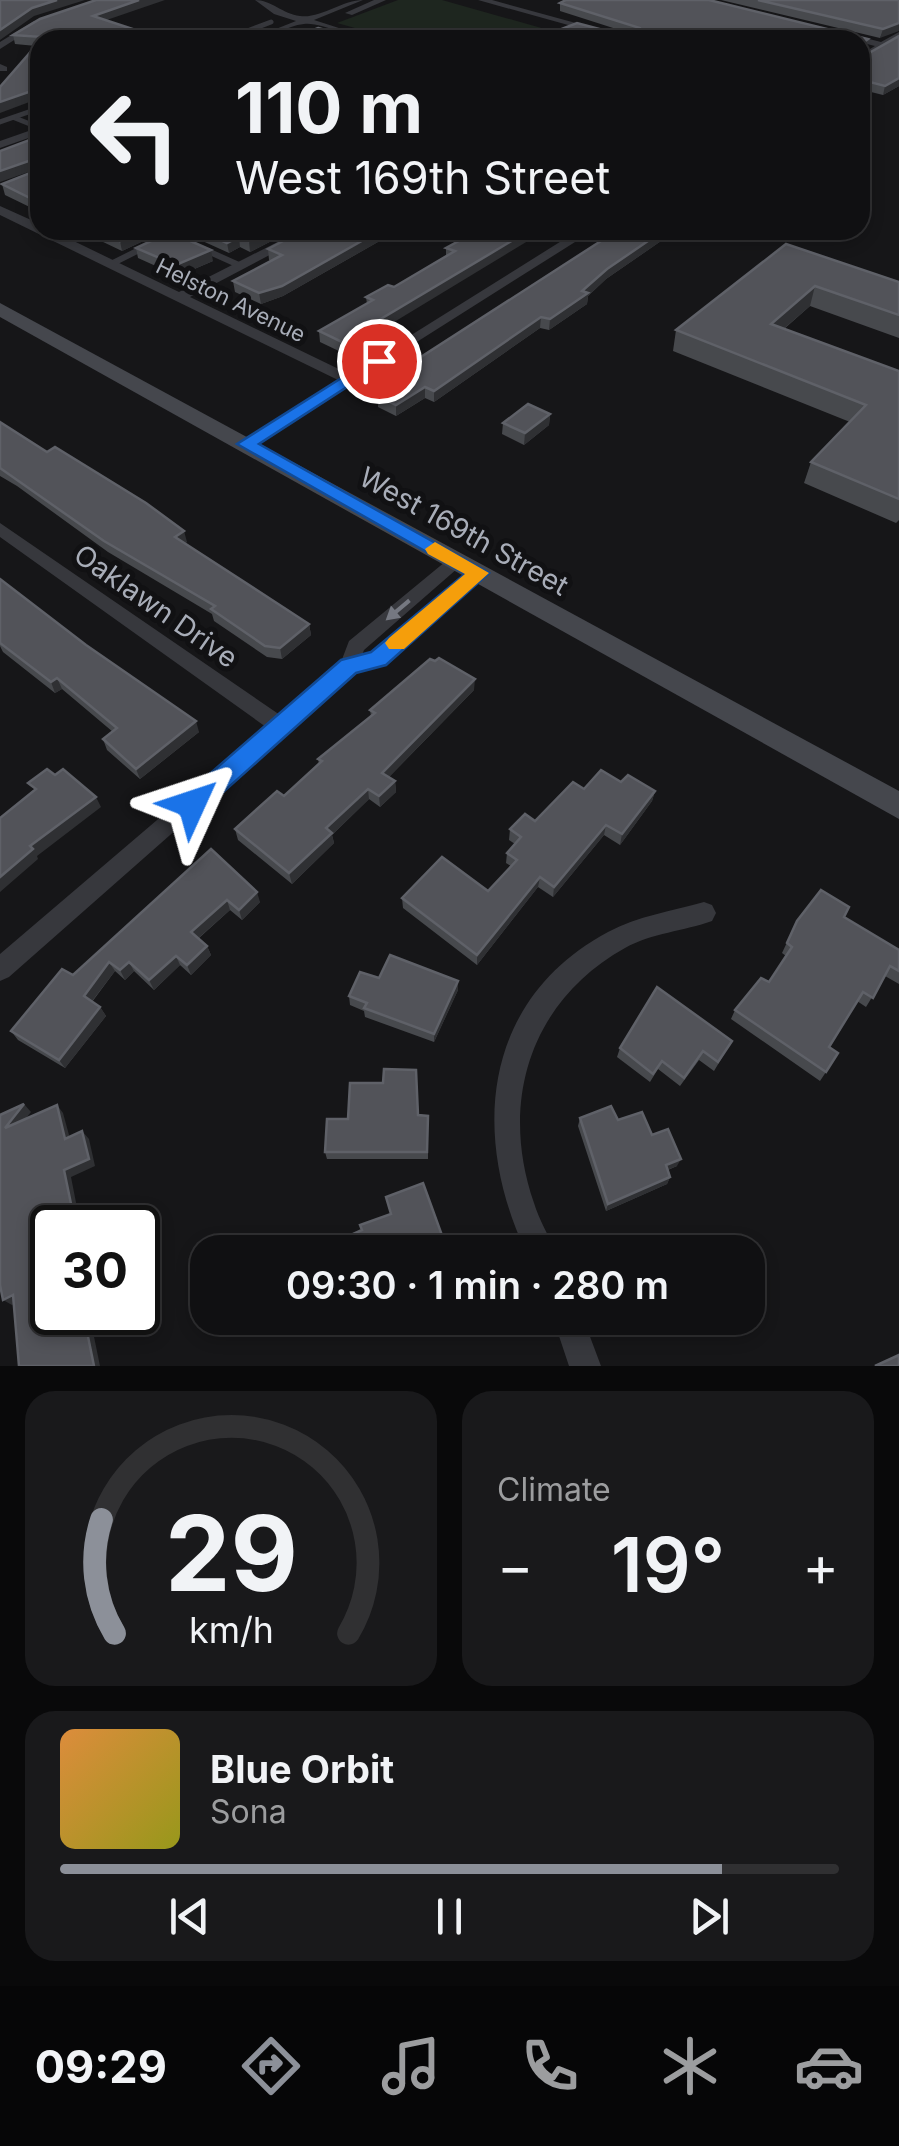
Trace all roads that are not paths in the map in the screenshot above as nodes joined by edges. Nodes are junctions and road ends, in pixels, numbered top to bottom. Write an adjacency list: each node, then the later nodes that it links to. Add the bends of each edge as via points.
1 (259, 0): 8 (street)
2 (360, 0): 8 (street)
3 (382, 0): 10 (street)
4 (488, 1): 6 (street)
5 (542, 6): 6 (street)
6 (527, 12): 15 (street)
7 (49, 18): 19 (street)
8 (305, 20): 10 (street); 12 (street)
9 (272, 22): 11 (lane)
10 (318, 24): 13 (street); 14 (street)
11 (251, 30)
12 (279, 30)
13 (303, 30)
14 (338, 30)
15 (595, 30)
16 (899, 34): 18 (street)
17 (870, 42): 18 (street)
18 (882, 45): 20 (street)
19 (0, 46)
20 (870, 53)
21 (30, 111): 22 (lane)
22 (14, 117): 23 (lane); 24 (lane)
23 (0, 122)
24 (30, 123)
25 (30, 128): 27 (street)
26 (30, 130): 28 (street)
27 (0, 136)
28 (0, 145)
29 (0, 210): 30 (street, Helston Avenue)
30 (30, 225)
31 (61, 240): 36 (street, Helston Avenue)
32 (291, 240): 37 (street)
33 (572, 240): 40 (street)
34 (156, 242): 36 (lane)
35 (189, 242): 37 (lane)
36 (110, 264): 38 (street, Helston Avenue)
37 (241, 266): 38 (street)
38 (180, 298): 40 (street, Helston Avenue)
39 (0, 309): 41 (street, West 169th Street)
40 (349, 380): 41 (street)
41 (246, 444): 43 (street, West 169th Street)
42 (0, 529): 44 (street, Oaklawn Drive)
43 (468, 567): 44 (street, via 378,659 349,666); 45 (street, West 169th Street)
44 (280, 726): 47 (street)
45 (899, 806)
46 (704, 914): 48 (street, via 602,949 542,1000 518,1042 508,1150)
47 (0, 968)
48 (534, 1235)
49 (574, 1335): 50 (street)
50 (586, 1366)

